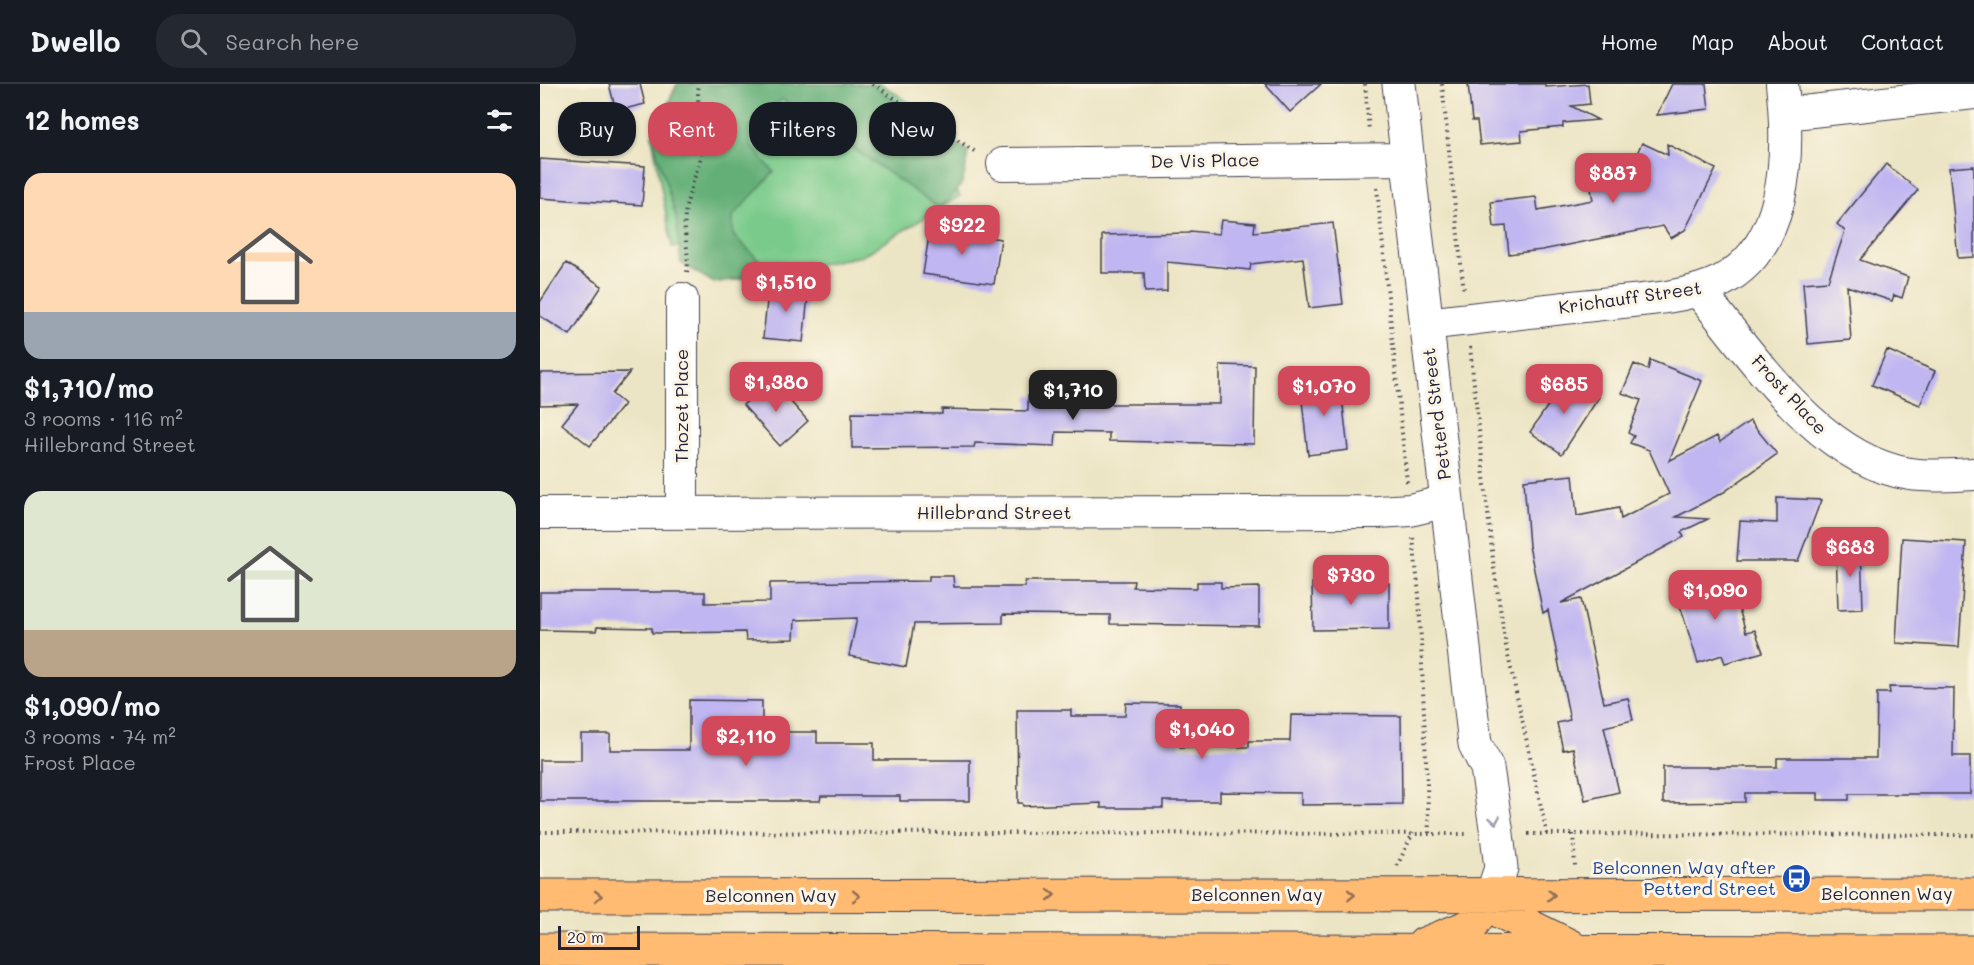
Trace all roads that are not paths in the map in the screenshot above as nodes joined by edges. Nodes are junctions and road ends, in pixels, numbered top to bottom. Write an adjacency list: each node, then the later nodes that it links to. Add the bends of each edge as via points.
1 (1399, 84): 4 (street, Petterd Street)
2 (1974, 93): 3 (street)
3 (1783, 99): 6 (street, Krichauff Street, via 1783,174 1770,227 1740,268)
4 (1407, 159): 5 (street, De Vis Place); 8 (street, Petterd Street)
5 (1003, 164)
6 (1698, 290): 8 (street, Krichauff Street); 9 (street, Frost Place, via 1795,407 1830,439 1868,461 1909,474)
7 (682, 299): 12 (street, Thozet Place)
8 (1426, 324): 10 (street, Petterd Street)
9 (1974, 474)
10 (1447, 501): 12 (street, Hillebrand Street, via 1410,510); 14 (street, Petterd Street, via 1475,744 1487,768 1486,834 1501,868)
11 (540, 513): 12 (street, Hillebrand Street)
12 (682, 513)
13 (1974, 894): 14 (main road, Belconnen Way, one-way to 13)
14 (1492, 895): 15 (main road, Belconnen Way, one-way to 14); 17 (main road, via 1472,925); 18 (main road, via 1501,912 1510,918)
15 (540, 896)
16 (540, 950): 17 (main road)
17 (1407, 950): 18 (main road)
18 (1579, 951): 19 (main road)
19 (1974, 952)

